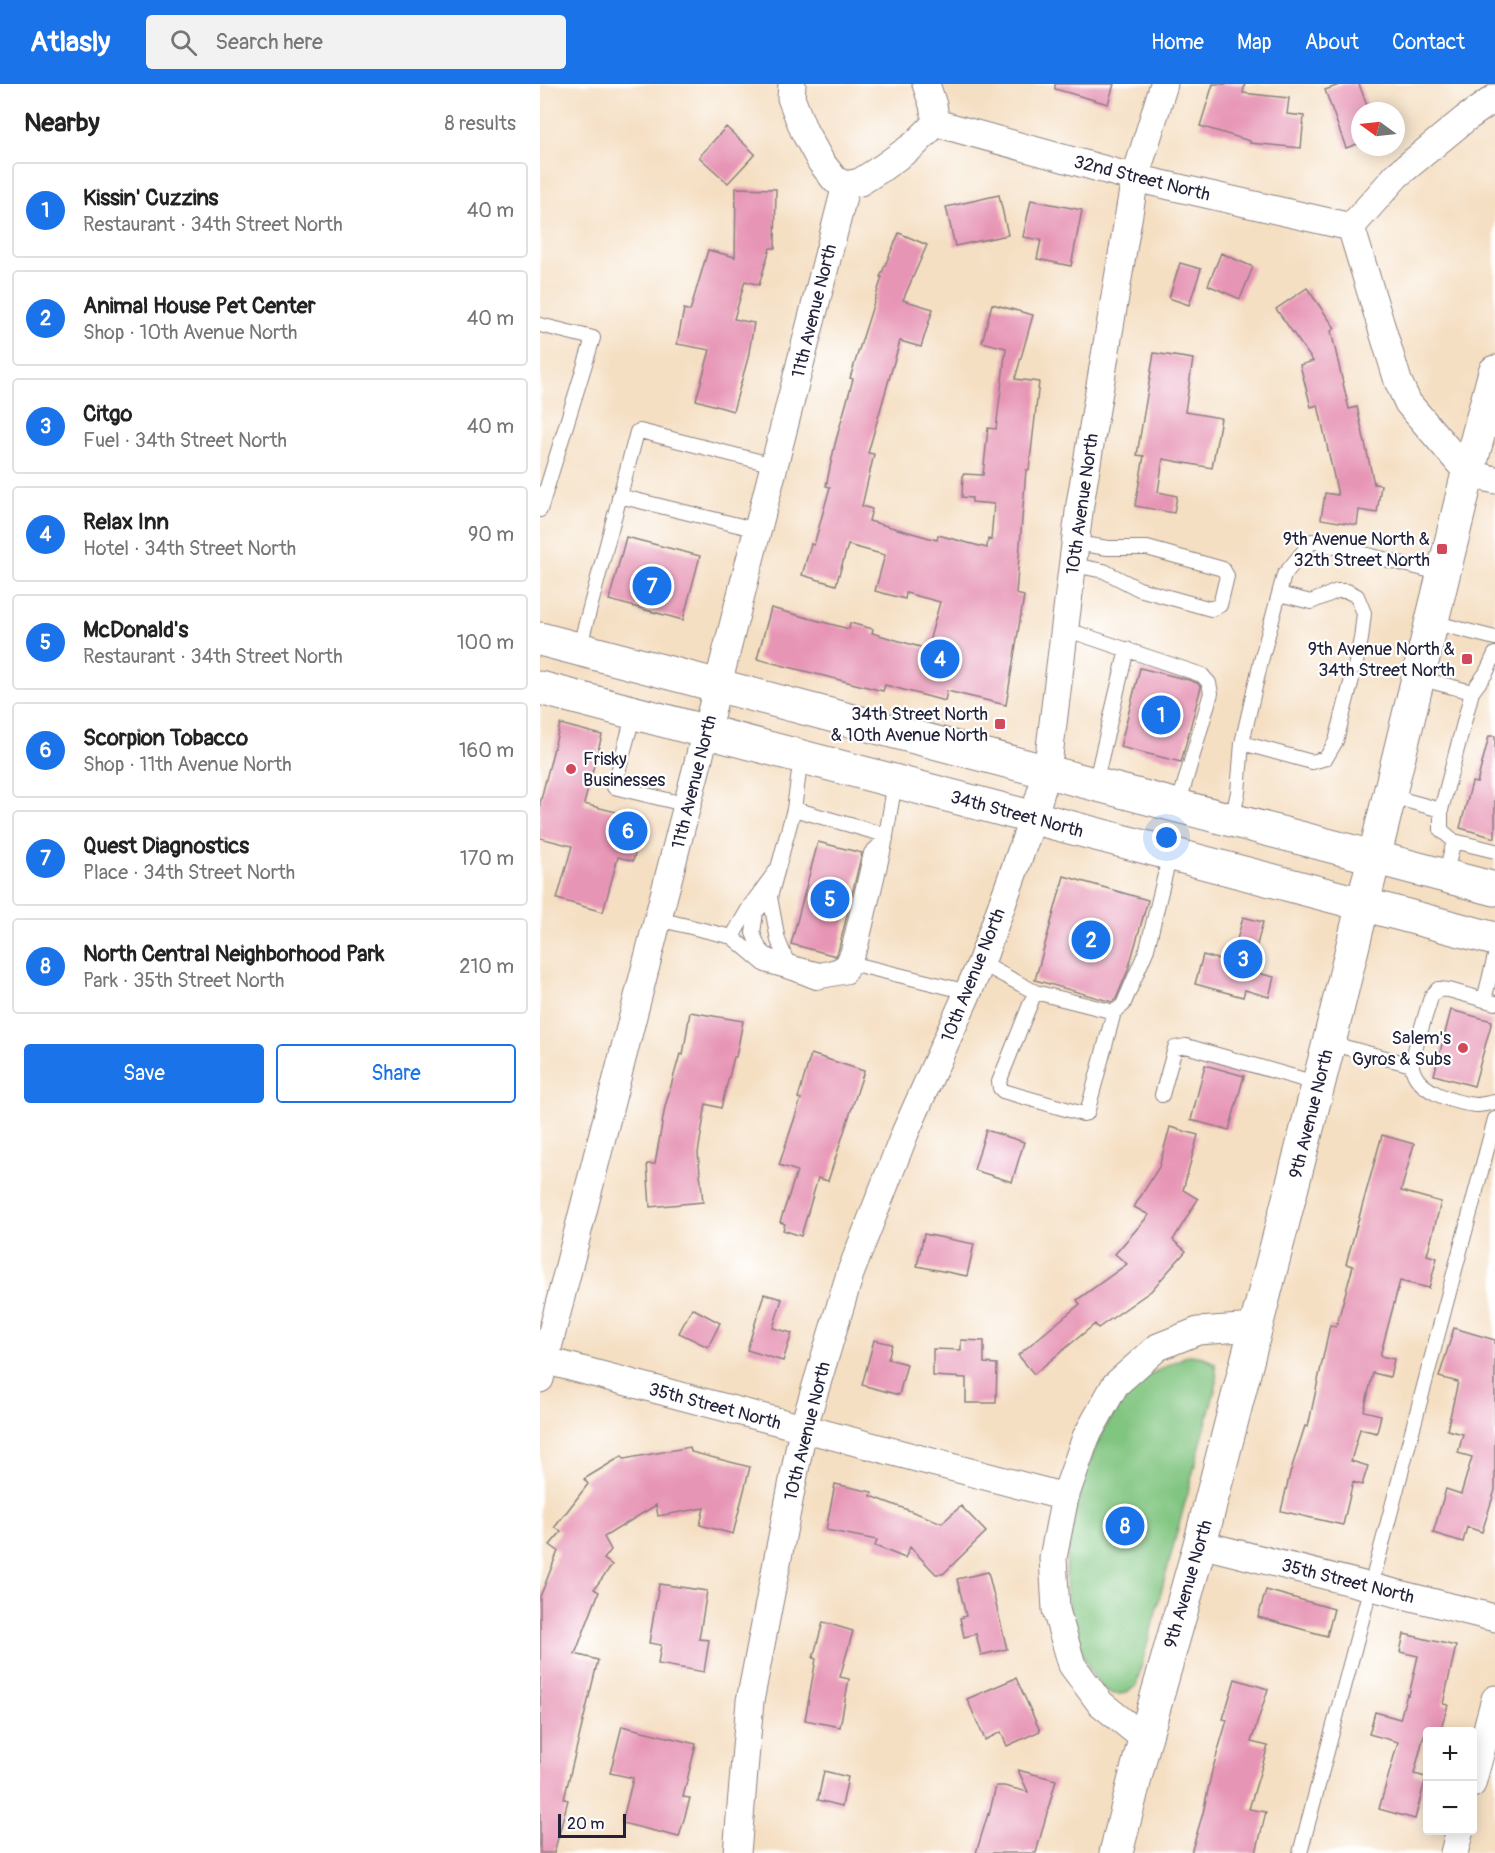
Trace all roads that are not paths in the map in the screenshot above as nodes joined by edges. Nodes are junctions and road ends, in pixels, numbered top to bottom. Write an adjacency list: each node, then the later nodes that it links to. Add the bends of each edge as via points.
1 (792, 84): 7 (street, via 791,98 804,131 821,162 835,180)
2 (926, 84): 5 (street)
3 (1164, 84): 6 (street, 10th Avenue North)
4 (1495, 98): 8 (street, via 1397,175)
5 (936, 123): 6 (street, 32nd Street North); 7 (street, via 882,168 860,182)
6 (1135, 178): 8 (street, 32nd Street North); 16 (street, 10th Avenue North)
7 (846, 185): 11 (street, 11th Avenue North)
8 (1351, 227): 12 (street, via 1408,403)
9 (540, 326): 14 (lane, via 593,338)
10 (1495, 372): 12 (main road, 9th Avenue North)
11 (774, 465): 13 (lane, via 640,430 634,437); 15 (street, 11th Avenue North)
12 (1482, 477): 17 (main road, 9th Avenue North)
13 (619, 496): 15 (lane); 23 (lane)
14 (540, 510)
15 (758, 530): 27 (street, 11th Avenue North)
16 (1074, 554): 16 (lane, via 1138,589 1211,609 1220,605 1227,576 1223,569 1147,548); 20 (street, 10th Avenue North)
17 (1444, 574): 18 (lane, via 1312,541 1284,575); 19 (main road, 9th Avenue North)
18 (1279, 594): 32 (lane); 32 (lane, via 1311,602 1337,591 1357,596 1364,613 1354,673 1336,741 1326,758 1312,762)
19 (1432, 622): 21 (lane); 26 (main road, 9th Avenue North)
20 (1065, 628): 24 (lane); 34 (street, 10th Avenue North)
21 (1495, 638)
22 (540, 639): 23 (main road)
23 (579, 649): 27 (main road)
24 (1127, 650): 36 (lane); 39 (lane, via 1202,675 1209,683 1211,693)
25 (1495, 654): 29 (lane)
26 (1418, 678): 29 (lane); 37 (main road, 9th Avenue North)
27 (718, 686): 31 (street, 11th Avenue North); 34 (main road)
28 (540, 688): 30 (main road, 34th Street North)
29 (1472, 692): 41 (lane)
30 (634, 713): 31 (main road, 34th Street North); 38 (lane, via 614,787)
31 (706, 732): 33 (main road, 34th Street North); 38 (street, 11th Avenue North)
32 (1242, 742): 43 (lane)
33 (801, 757): 35 (main road, 34th Street North); 40 (lane)
34 (1047, 772): 36 (main road); 42 (street, 10th Avenue North)
35 (895, 782): 42 (main road, 34th Street North); 44 (lane)
36 (1095, 784): 39 (main road)
37 (1390, 796): 41 (lane); 48 (main road, 9th Avenue North)
38 (688, 804): 54 (street, 11th Avenue North)
39 (1178, 806): 43 (main road)
40 (794, 809): 44 (lane); 49 (lane)
41 (1441, 810): 45 (lane, via 1441,830)
42 (1033, 818): 47 (main road, 34th Street North); 59 (street, 10th Avenue North)
43 (1232, 820): 48 (main road)
44 (885, 837): 58 (lane, via 872,853 843,962 820,970); 60 (lane)
45 (1454, 841): 46 (lane); 50 (lane)
46 (1495, 851)
47 (1170, 854): 53 (main road, 34th Street North); 64 (lane, via 1147,949 1123,1005)
48 (1375, 857): 50 (main road); 53 (main road, 9th Avenue North)
49 (778, 868): 52 (lane); 55 (lane)
50 (1445, 875): 51 (main road)
51 (1495, 889)
52 (770, 897): 58 (lane, via 778,940); 58 (lane, via 756,912 753,933 765,954)
53 (1364, 905): 56 (main road, 34th Street North); 65 (main road, 9th Avenue North)
54 (658, 919): 55 (lane); 72 (street, 11th Avenue North)
55 (732, 937): 60 (lane, via 765,965 816,982 849,976)
56 (1495, 939)
57 (1495, 956): 63 (lane)
58 (787, 962)
59 (981, 963): 61 (lane); 62 (street, 10th Avenue North)
60 (854, 964): 62 (lane)
61 (1035, 992): 64 (lane); 64 (lane, via 1000,1088 1083,1114 1089,1108)
62 (968, 993): 73 (street, 10th Avenue North, via 905,1132 850,1274)
63 (1489, 1001): 66 (lane, via 1438,989 1431,997)
64 (1114, 1012)
65 (1329, 1042): 66 (lane); 67 (main road, 9th Avenue North)
66 (1412, 1065): 69 (lane, via 1423,1086 1442,1097 1478,1105)
67 (1318, 1084): 68 (lane, via 1186,1046 1175,1048); 71 (main road, 9th Avenue North)
68 (1162, 1095)
69 (1495, 1102)
70 (1495, 1119): 76 (lane)
71 (1256, 1327): 74 (street, via 1198,1331 1158,1347 1115,1385 1086,1437); 75 (main road, 9th Avenue North)
72 (542, 1366): 73 (street, 35th Street North)
73 (803, 1429): 74 (street, 35th Street North); 82 (street, 10th Avenue North, via 750,1701)
74 (1065, 1497): 79 (street, via 1053,1558 1056,1610 1072,1665 1100,1703)
75 (1200, 1545): 76 (street, 35th Street North); 79 (main road, 9th Avenue North)
76 (1371, 1587): 77 (street, 35th Street North); 84 (lane)
77 (1495, 1618)
78 (1495, 1700): 80 (street)
79 (1145, 1739): 83 (main road, 9th Avenue North)
80 (1474, 1781)
81 (1459, 1835): 85 (street)
82 (737, 1853)
83 (1116, 1853)
84 (1300, 1853)
85 (1454, 1853)

